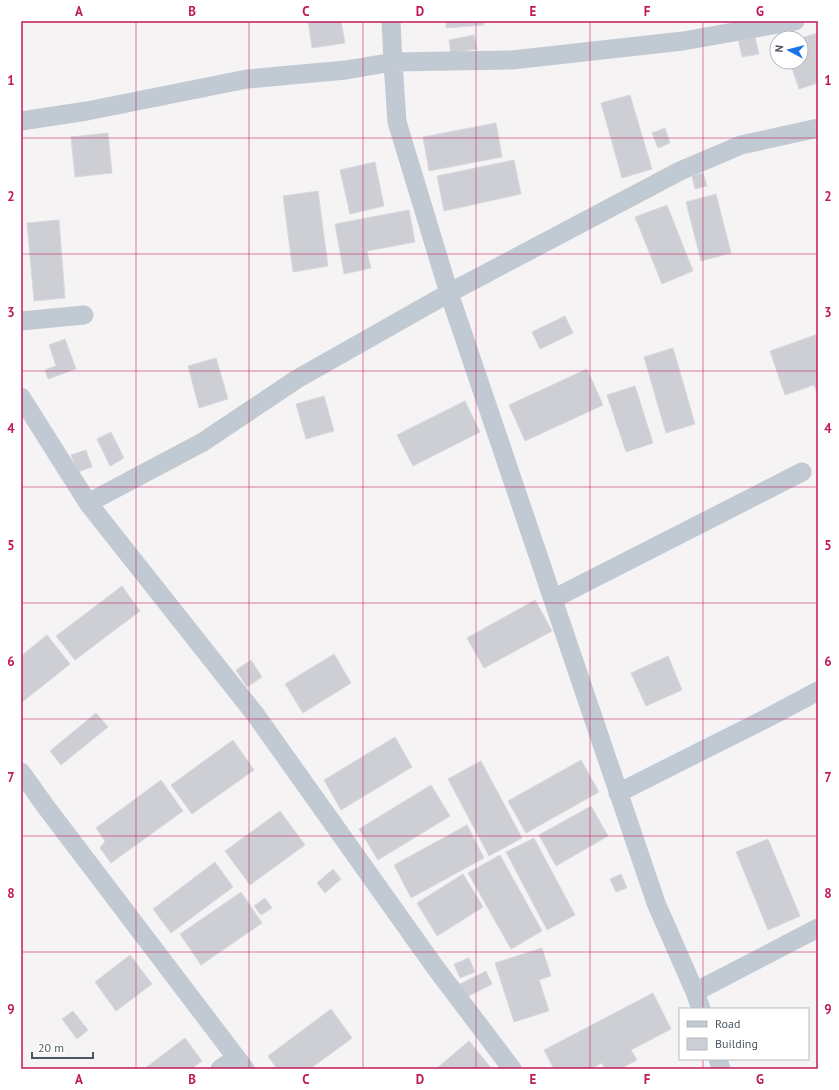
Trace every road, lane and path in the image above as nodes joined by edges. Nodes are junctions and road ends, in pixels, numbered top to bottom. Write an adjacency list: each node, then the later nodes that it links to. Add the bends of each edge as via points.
1 (391, 21): 3 (street)
2 (795, 21): 3 (street, via 683,41 512,60)
3 (393, 62): 4 (street, via 346,70 247,78 87,110); 6 (street, via 397,122)
4 (21, 120)
5 (818, 128): 6 (street, via 741,145 673,175)
6 (449, 293): 11 (street, via 297,379 203,442); 12 (street)
7 (84, 315): 8 (street)
8 (21, 321)
9 (21, 397): 11 (street)
10 (802, 472): 12 (street)
11 (88, 503): 20 (street, via 255,714 435,967)
12 (553, 599): 15 (street)
13 (818, 691): 15 (street)
14 (21, 772): 18 (street)
15 (618, 793): 17 (street, via 656,903)
16 (818, 928): 17 (street)
17 (698, 1000)
18 (241, 1064): 19 (street)
19 (220, 1069)
20 (512, 1069)

